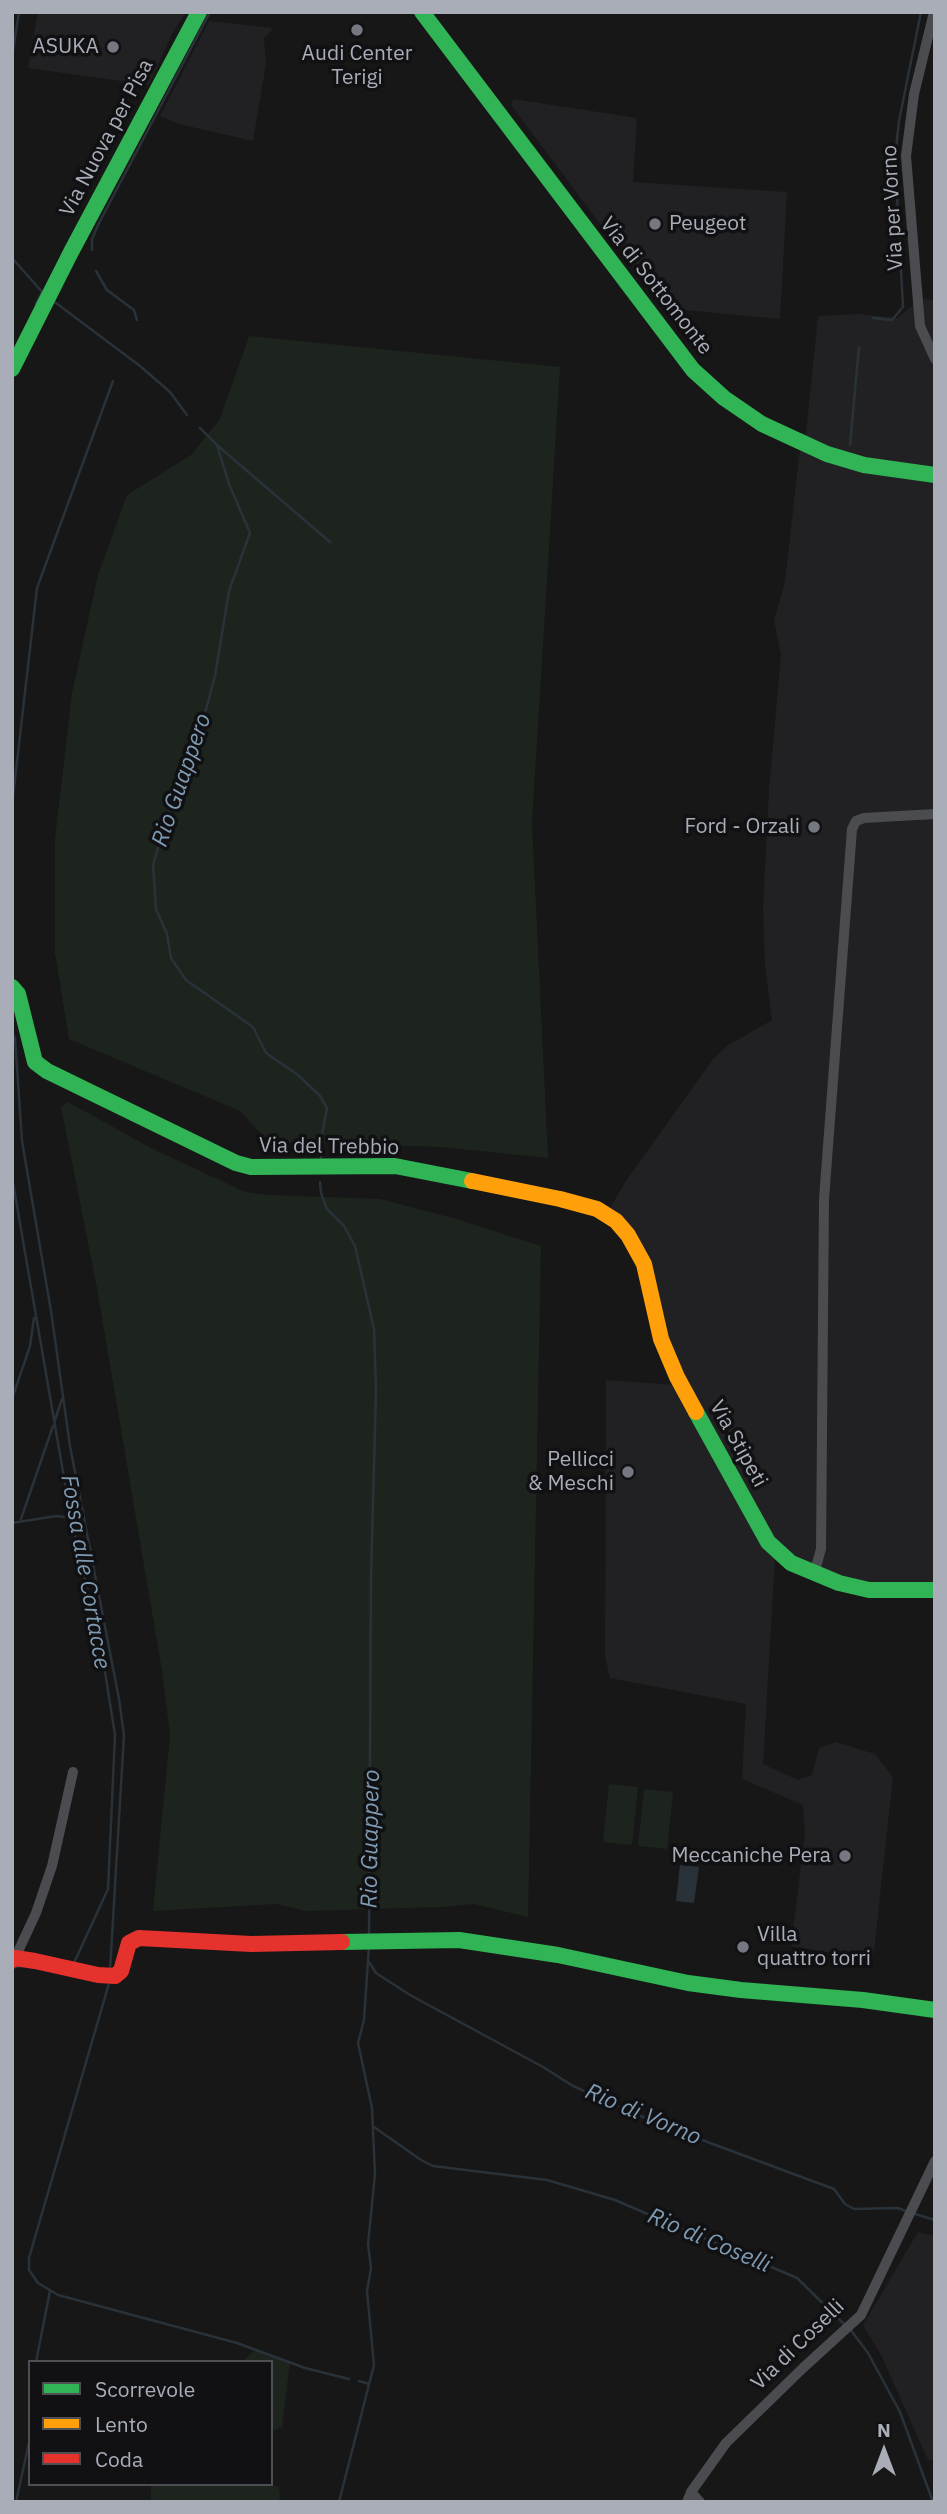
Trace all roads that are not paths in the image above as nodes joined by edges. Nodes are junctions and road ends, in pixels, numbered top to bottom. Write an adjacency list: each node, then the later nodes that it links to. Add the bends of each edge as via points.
1 (200, 12): 4 (street, Via Nuova per Pisa)
2 (422, 12): 8 (street, Via di Sottomonte, via 693,370 724,398 762,424 827,454 864,465)
3 (934, 12): 6 (street, Via per Vorno, via 914,94 906,156 920,326)
4 (29, 335): 5 (street); 7 (street)
5 (12, 348)
6 (935, 359)
7 (12, 369)
8 (935, 475)
9 (935, 814): 12 (street, via 864,818 852,829 824,1199 821,1549)
10 (12, 987): 11 (street, Via del Trebbio, via 18,994 35,1062 236,1163 251,1167 394,1166)
11 (597, 1209): 12 (street, Via Stipeti, via 616,1221 638,1252 661,1339 677,1377 768,1542 791,1563)
12 (814, 1574): 13 (street, Via Stipeti, via 869,1590)
13 (935, 1590)
14 (74, 1772): 15 (street, via 52,1866)
15 (14, 1959): 16 (street, via 111,1976 121,1972 129,1943 139,1938 251,1944 458,1940 728,1988)
16 (935, 2010)
17 (935, 2161): 18 (street, Via di Coselli, via 861,2315 726,2444)
18 (689, 2497): 19 (street, Via di Coselli)
19 (700, 2502)

